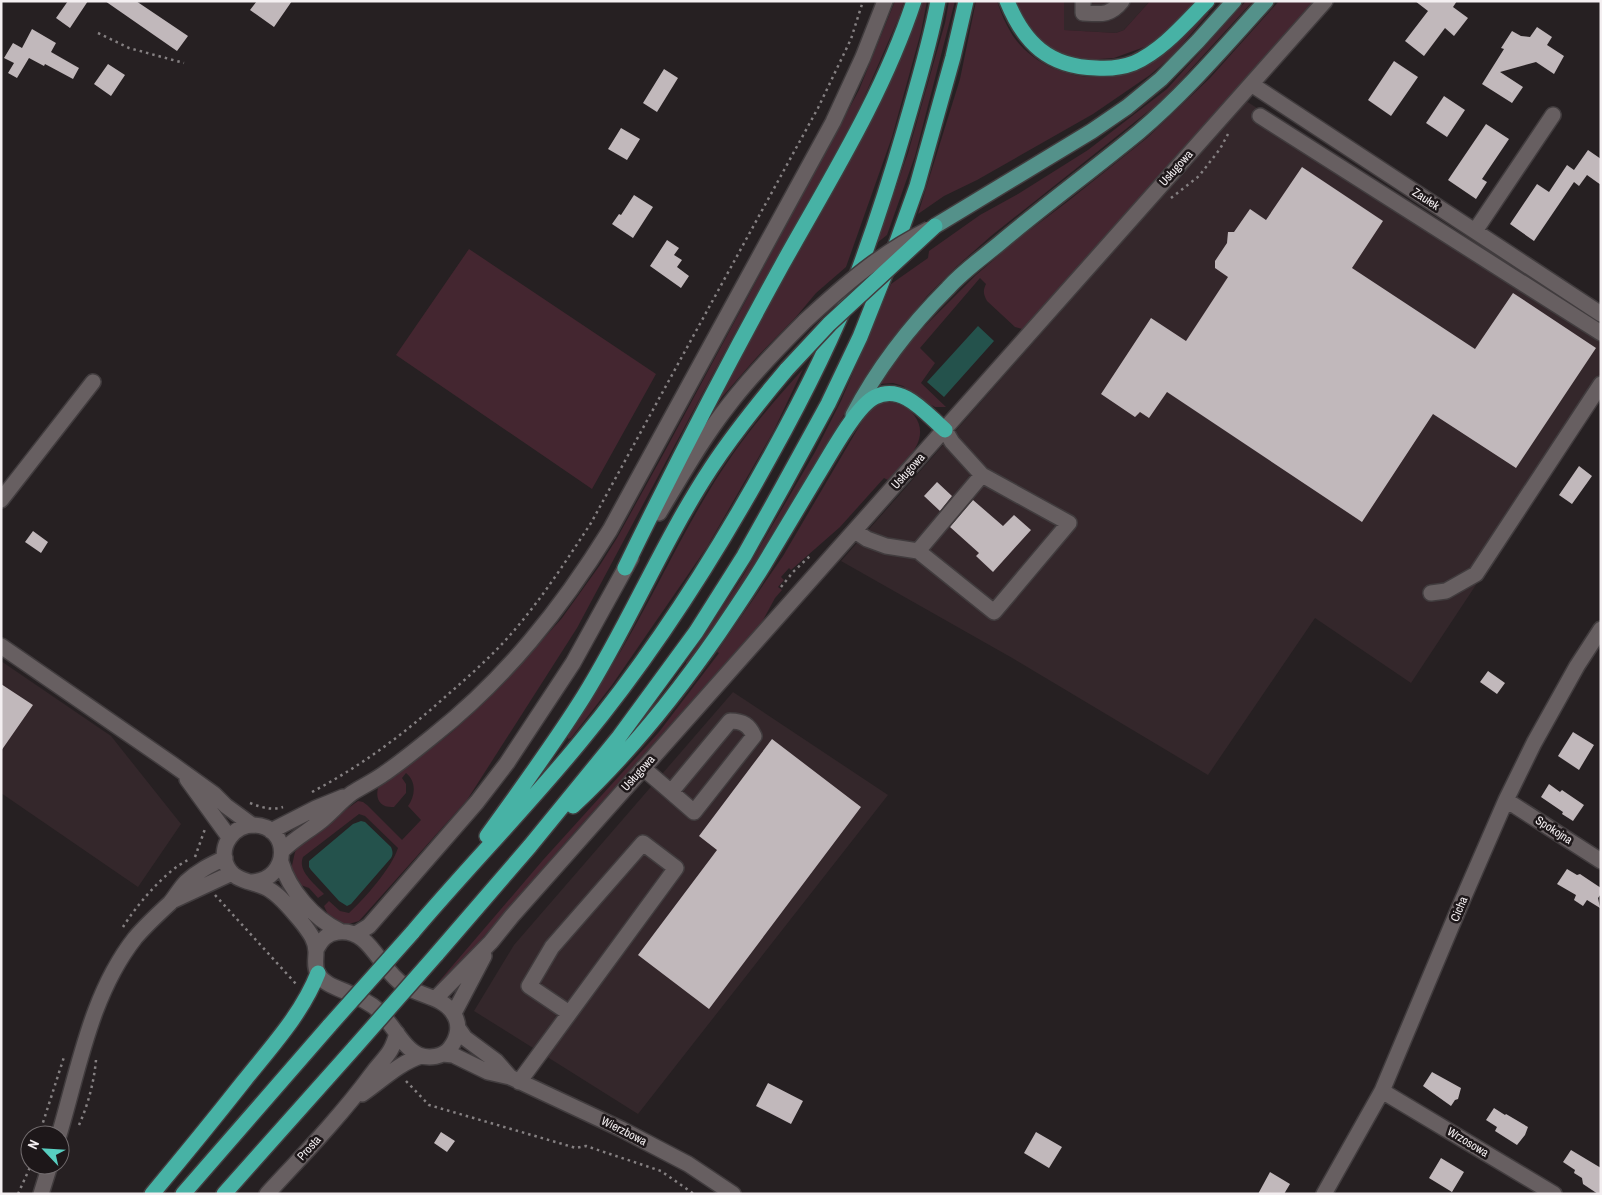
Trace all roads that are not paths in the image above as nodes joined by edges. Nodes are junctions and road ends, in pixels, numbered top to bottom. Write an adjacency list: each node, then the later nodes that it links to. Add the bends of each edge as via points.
1 (885, 1): 34 (street, via 833,122 584,572 527,646 486,689 385,773)
2 (914, 1): 27 (highway, via 888,70 863,122 699,418)
3 (938, 1): 45 (highway, via 896,159 854,284 805,394 705,569 629,679 529,802)
4 (966, 1): 39 (highway, via 917,186 860,337 828,404 744,556 696,632 619,737)
5 (1007, 1): 8 (highway, via 1023,32 1048,55 1064,64 1113,69 1134,63 1160,46)
6 (1083, 1): 7 (street, via 1083,14 1105,14 1116,9)
7 (1122, 1)
8 (1207, 1)
9 (1234, 1): 15 (main road, via 1161,80 1127,107)
10 (1266, 1): 21 (main road, via 1160,113 948,287 889,355)
11 (1325, 1): 12 (street, Usługowa)
12 (1252, 84): 16 (street, Zaułek); 22 (street, Usługowa)
13 (1553, 115): 16 (street)
14 (1260, 116): 18 (street)
15 (935, 226): 27 (street, bridge, via 910,238 863,270 805,321 751,377 687,466); 45 (highway, bridge, via 829,324 750,414 682,516 584,696)
16 (1475, 231): 17 (street, Zaułek)
17 (1601, 314)
18 (1601, 333)
19 (93, 382): 24 (street)
20 (1601, 384): 28 (street, via 1476,574 1446,591)
21 (846, 429): 22 (highway, via 866,404 887,393 914,402); 39 (highway, via 738,604 665,706 596,785)
22 (945, 430): 23 (street); 25 (street, Usługowa)
23 (982, 475): 26 (street); 26 (street, via 1069,523 994,612)
24 (1, 500)
25 (855, 531): 26 (street, via 886,546); 31 (street, Usługowa)
26 (918, 551)
27 (626, 568): 48 (street, via 573,664 507,763 369,926)
28 (1431, 593)
29 (1601, 629): 35 (street, Cicha, via 1548,718)
30 (1, 646): 32 (street)
31 (643, 768): 33 (street); 49 (street, Usługowa)
32 (180, 770): 36 (street); 38 (street)
33 (671, 792): 33 (street, via 730,721 740,721 751,729 754,736 694,812)
34 (351, 794): 37 (street); 40 (street, via 321,821 294,839)
35 (1506, 800): 42 (street, Spokojna); 60 (street, Cicha)
36 (252, 825): 37 (street); 38 (street, via 237,830)
37 (271, 831): 40 (street, via 279,842)
38 (229, 837): 41 (street)
39 (530, 846): 67 (highway, bridge)
40 (281, 857): 44 (street, via 278,868 270,877); 47 (street, via 287,878 296,892 328,926)
41 (225, 858): 43 (street); 46 (street, via 203,868 186,882)
42 (1601, 861)
43 (232, 874): 44 (street); 46 (street)
44 (252, 882): 50 (street, via 271,890 288,907 314,939)
45 (446, 892): 66 (highway, bridge)
46 (171, 902): 62 (street, via 135,939 103,992)
47 (340, 932): 48 (street); 50 (street, via 326,936)
48 (356, 934): 52 (street, via 367,942 398,982)
49 (492, 942): 52 (street); 53 (street)
50 (316, 950): 51 (street)
51 (318, 973): 56 (street, via 327,983 374,1007); 65 (highway, via 310,993 286,1027)
52 (435, 999): 53 (street)
53 (454, 1013): 55 (street)
54 (569, 1013): 54 (street, via 676,868 644,843 552,947 529,986); 59 (street)
55 (458, 1028): 57 (street, via 454,1042); 59 (street, Wierzbowa, via 465,1038)
56 (397, 1034): 58 (street); 61 (street, Prosta, via 388,1057)
57 (443, 1054): 58 (street); 59 (street, Wierzbowa)
58 (421, 1056): 61 (street, Prosta, via 411,1059)
59 (515, 1080): 69 (street, Wierzbowa, via 688,1164)
60 (1382, 1091): 70 (street, Cicha); 71 (street, Wrzosowa)
61 (350, 1102): 68 (street, Prosta)
62 (68, 1125)
63 (50, 1175): 64 (street)
64 (40, 1194)
65 (152, 1194)
66 (183, 1194)
67 (224, 1194)
68 (267, 1194)
69 (733, 1194)
70 (1324, 1194)
71 (1554, 1194)

